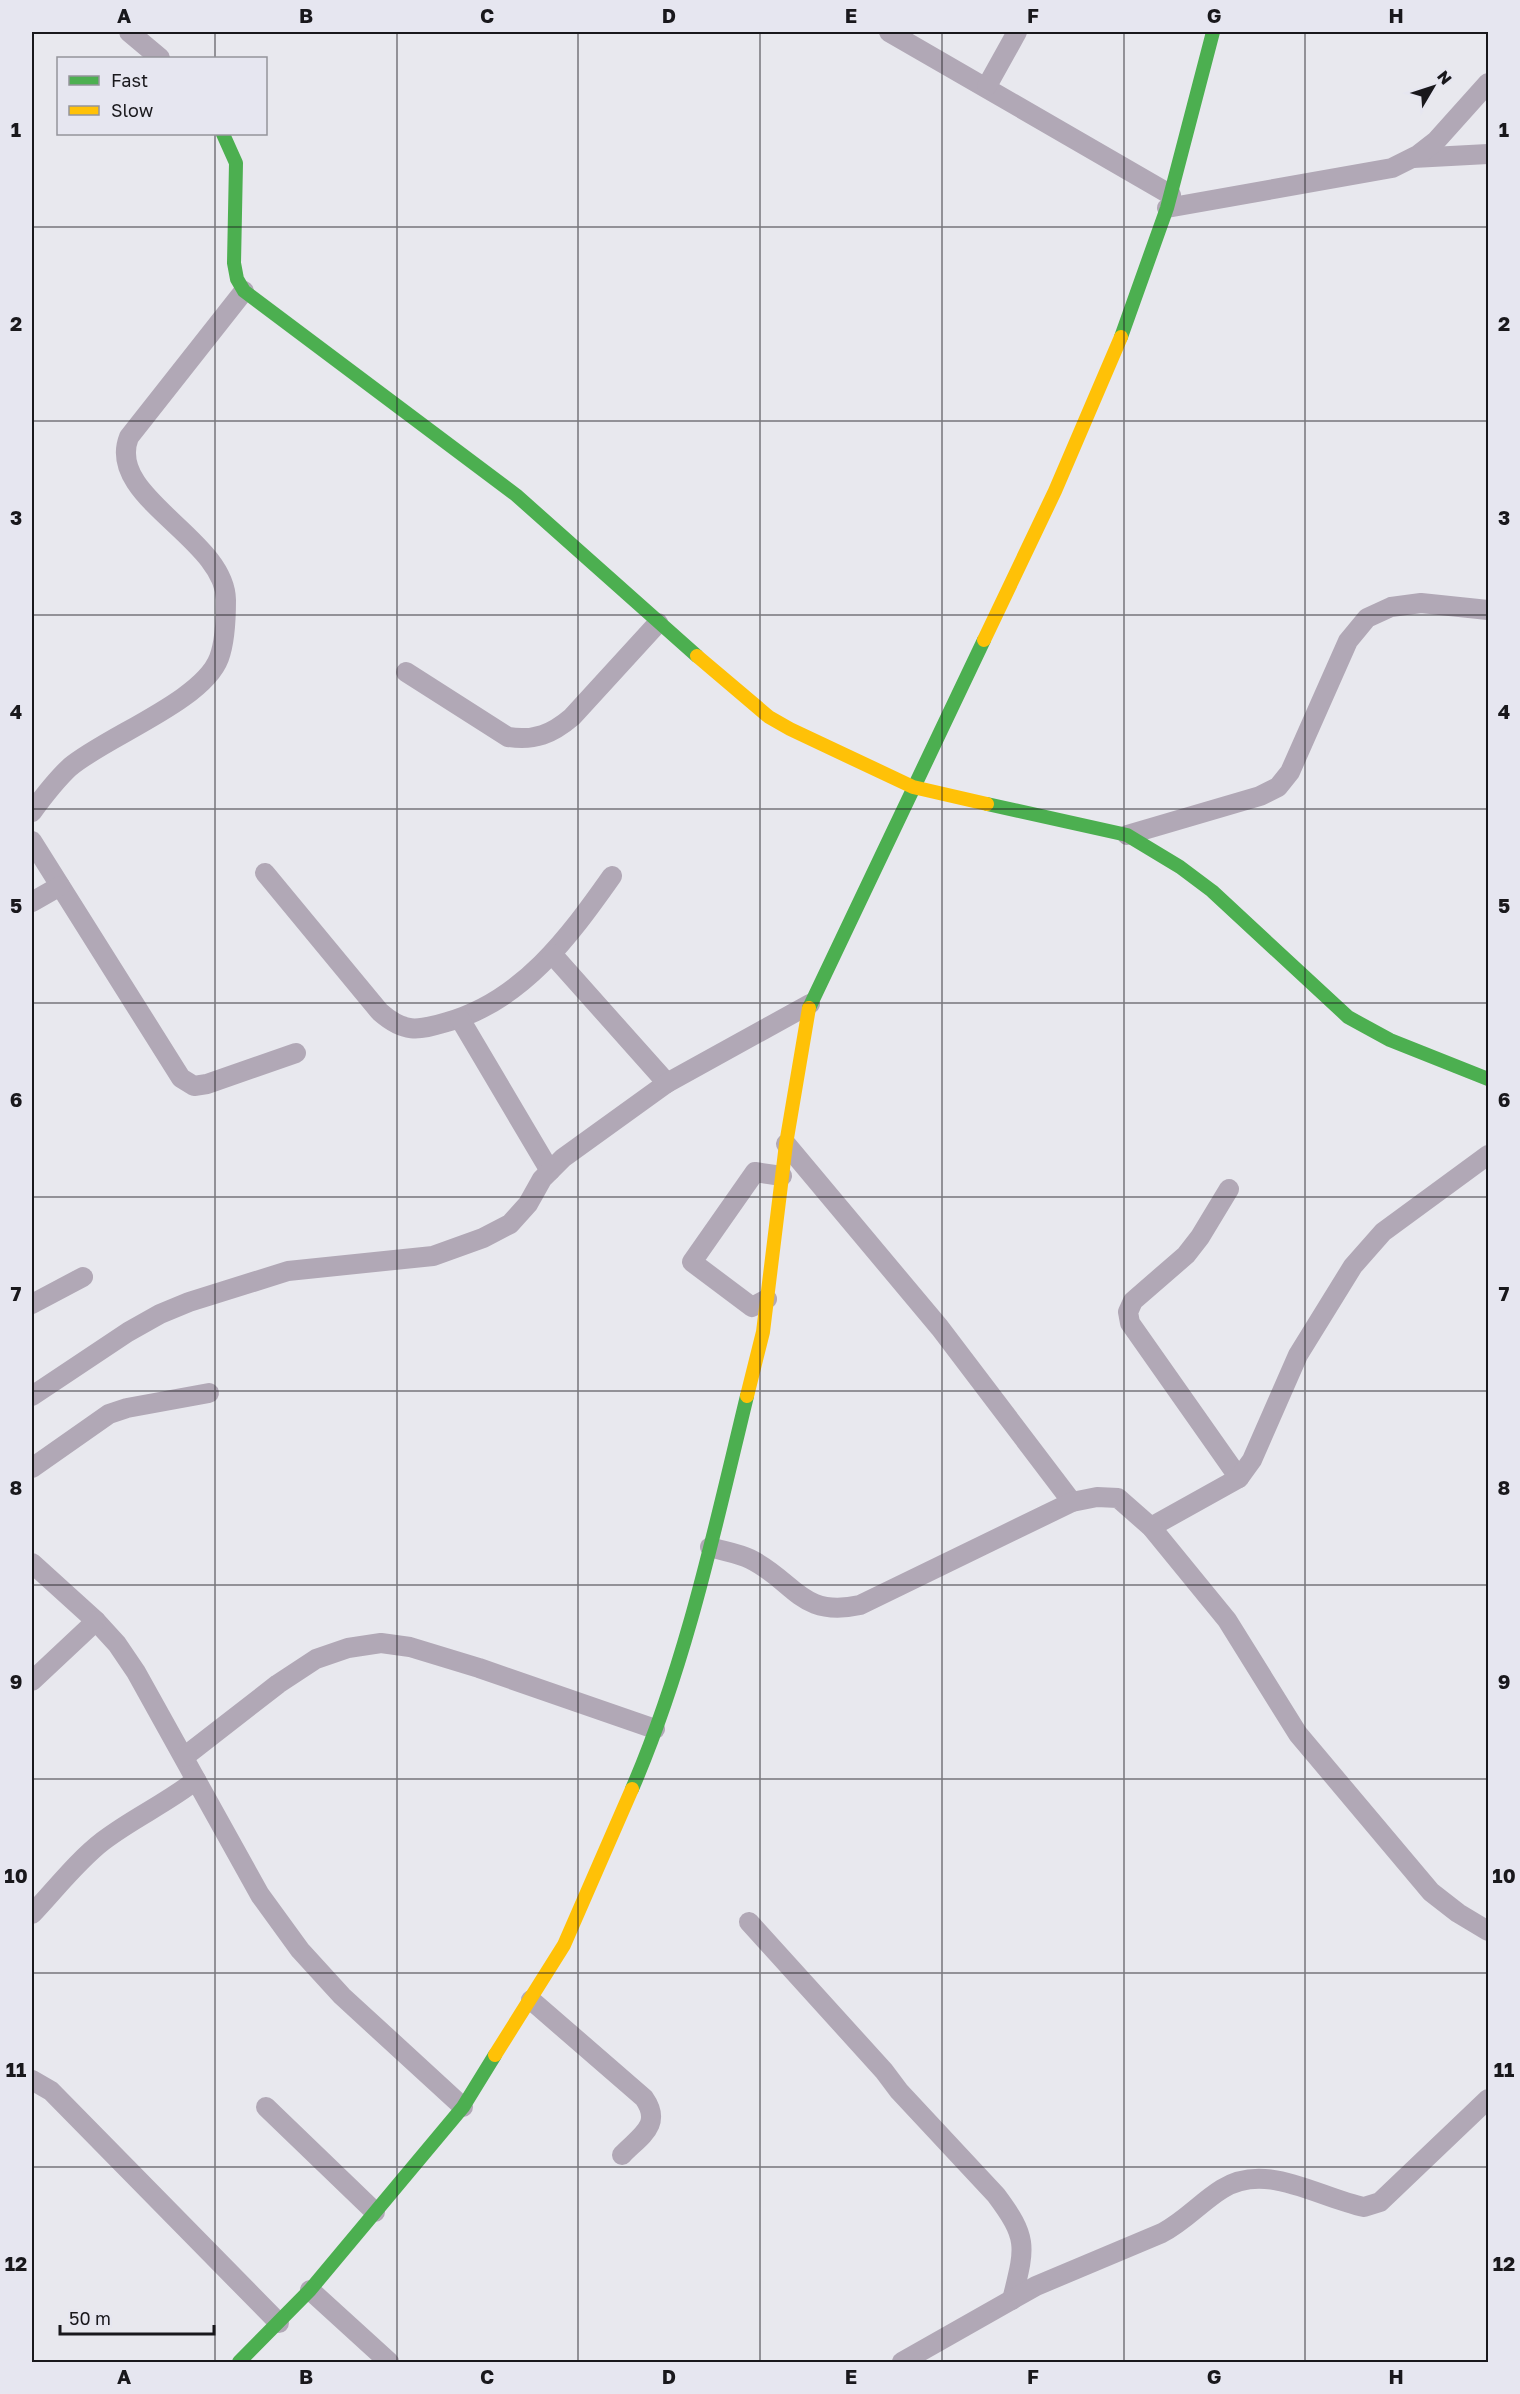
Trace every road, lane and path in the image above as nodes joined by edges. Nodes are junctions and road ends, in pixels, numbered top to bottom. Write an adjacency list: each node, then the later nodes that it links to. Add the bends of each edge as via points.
1 (129, 32): 5 (street)
2 (889, 32): 7 (street)
3 (1017, 32): 7 (street)
4 (1213, 32): 11 (street)
5 (159, 57)
6 (1488, 83): 10 (street, via 1436,141)
7 (987, 86): 11 (street)
8 (223, 135): 12 (street, via 236,163 234,263)
9 (1488, 154): 10 (street)
10 (1412, 158): 11 (street, via 1392,168)
11 (1169, 201): 16 (street, via 1127,321 1069,460)
12 (244, 291): 14 (street, via 516,495); 17 (street, via 129,436 124,449 134,480 209,559 220,579 226,597 219,658 191,692 70,768)
13 (1488, 610): 18 (street, via 1421,603 1391,607 1367,618 1348,641 1290,772 1278,787 1233,805)
14 (658, 623): 15 (street, via 573,717 542,737 508,737); 16 (street, via 769,717)
15 (406, 672)
16 (913, 787): 18 (street); 25 (street)
17 (32, 812)
18 (1127, 835): 28 (street, via 1212,891 1348,1017 1390,1040)
19 (32, 841): 22 (street)
20 (265, 873): 26 (street, via 380,1012 396,1026 429,1028)
21 (612, 876): 24 (street)
22 (60, 886): 23 (street); 27 (street, via 181,1078 194,1086 207,1084)
23 (32, 902)
24 (552, 954): 26 (street, via 506,994); 29 (street)
25 (810, 1004): 29 (street); 30 (street)
26 (460, 1019): 32 (street)
27 (296, 1053)
28 (1488, 1079)
29 (667, 1083): 32 (street)
30 (786, 1144): 33 (street); 42 (street, via 933,1320)
31 (1488, 1155): 41 (street, via 1383,1232 1353,1266 1298,1355 1252,1460)
32 (550, 1171): 39 (street, via 510,1224 460,1248 433,1256 288,1271 189,1302 128,1332)
33 (782, 1176): 36 (street); 36 (street, via 756,1172 692,1262 752,1307)
34 (1228, 1189): 41 (street, via 1186,1255 1133,1300 1128,1312 1130,1323)
35 (83, 1276): 37 (street)
36 (767, 1299): 44 (street, via 763,1332)
37 (32, 1304)
38 (209, 1392): 40 (street, via 109,1414)
39 (32, 1395)
40 (32, 1468)
41 (1239, 1478): 43 (street)
42 (1072, 1502): 43 (street, via 1118,1498); 44 (street, via 860,1605 842,1609 812,1604 752,1560)
43 (1151, 1527): 53 (street, via 1227,1620 1298,1734 1431,1892)
44 (710, 1547): 48 (street)
45 (32, 1563): 46 (street)
46 (96, 1621): 47 (street); 49 (street, via 136,1672)
47 (32, 1681)
48 (655, 1728): 49 (street, via 479,1668 410,1647 381,1643 315,1659); 54 (street, via 564,1945)
49 (184, 1757): 50 (street)
50 (196, 1780): 51 (street, via 169,1802 135,1818 101,1842); 58 (street, via 260,1895 300,1950 342,1996)
51 (32, 1914)
52 (749, 1922): 62 (street, via 1009,2212 1021,2235 1022,2260)
53 (1488, 1931)
54 (531, 2000): 58 (street); 59 (street, via 651,2107 650,2127)
55 (32, 2080): 63 (street, via 51,2091)
56 (1488, 2099): 62 (street, via 1380,2202 1364,2207 1258,2176 1238,2180 1162,2233)
57 (266, 2107): 60 (street)
58 (463, 2107): 60 (street)
59 (622, 2155)
60 (375, 2212): 61 (street)
61 (310, 2290): 63 (street); 65 (street)
62 (1012, 2300): 66 (street)
63 (279, 2323): 64 (street)
64 (239, 2362)
65 (389, 2362)
66 (902, 2362)

